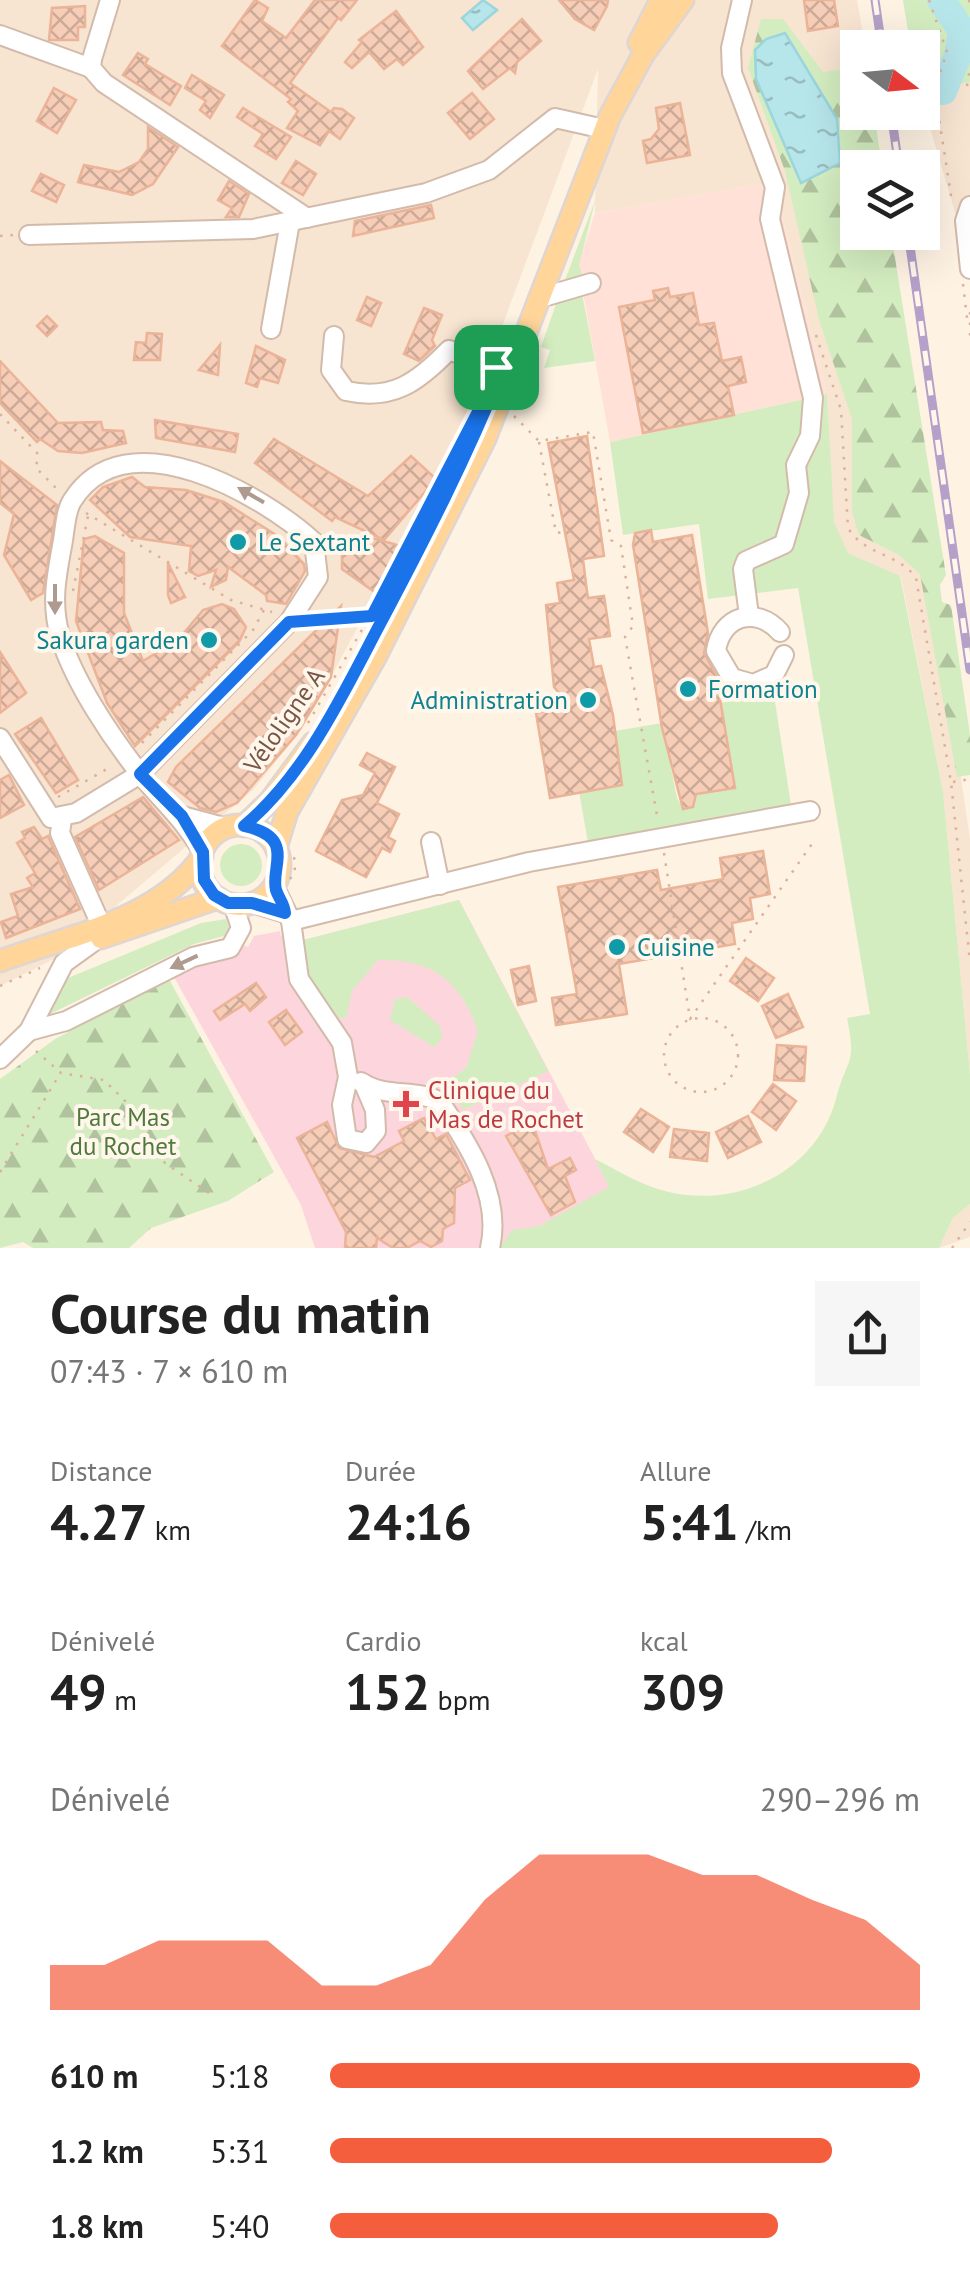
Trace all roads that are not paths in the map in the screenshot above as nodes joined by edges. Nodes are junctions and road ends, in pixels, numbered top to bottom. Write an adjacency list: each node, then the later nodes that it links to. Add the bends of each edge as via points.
1 (110, 0): 6 (street)
2 (661, 0): 7 (main road)
3 (683, 0): 13 (main road, via 610,116)
4 (742, 0): 17 (street, via 732,73 775,187 770,220 812,398 810,436 798,453 799,494 784,544 746,561 743,569)
5 (0, 35): 6 (street)
6 (91, 68): 9 (street)
7 (595, 127): 9 (street, via 555,118 470,180); 16 (main road)
8 (961, 207): 11 (street)
9 (298, 220): 10 (street, via 215,232); 14 (street)
10 (29, 234)
11 (966, 275)
12 (592, 283): 13 (street)
13 (540, 298): 27 (main road, via 478,454 383,643 286,812)
14 (270, 329)
15 (334, 336): 16 (street, via 331,370 346,391 359,394 405,390 449,350)
16 (502, 370): 25 (main road, via 464,460 332,713 270,801)
17 (749, 616): 18 (street, via 772,622); 19 (street, via 730,623 718,640 724,671 742,683 764,681)
18 (780, 632)
19 (784, 655)
20 (0, 738): 23 (street, via 50,818)
21 (140, 774): 21 (street, one-way to 21, via 289,622 318,577 314,542 249,493 191,469 142,466 91,481 70,503 53,607 68,654 104,718 131,749); 23 (street); 24 (street)
22 (810, 811): 29 (street)
23 (69, 816): 33 (street, via 60,833)
24 (182, 816): 25 (street); 28 (street)
25 (236, 827): 27 (main road, via 263,833); 28 (main road)
26 (431, 842): 29 (street)
27 (276, 848): 30 (main road)
28 (202, 854): 31 (main road, via 204,880); 33 (main road, via 164,895)
29 (440, 885): 32 (street)
30 (274, 886): 31 (main road); 32 (street)
31 (234, 902): 32 (street); 33 (main road); 36 (street, one-way to 36, via 242,928 230,948 193,957 66,1021)
32 (288, 917): 38 (street, via 299,979 342,1043)
33 (98, 933): 34 (main road); 35 (main road); 36 (street, via 64,963)
34 (0, 961)
35 (0, 973)
36 (29, 1031): 37 (street)
37 (0, 1059)
38 (346, 1062): 39 (street); 39 (street, via 343,1124 347,1139 366,1143 376,1131)
39 (364, 1084): 40 (street, via 384,1094 440,1102 487,1188 497,1220)
40 (490, 1248)

